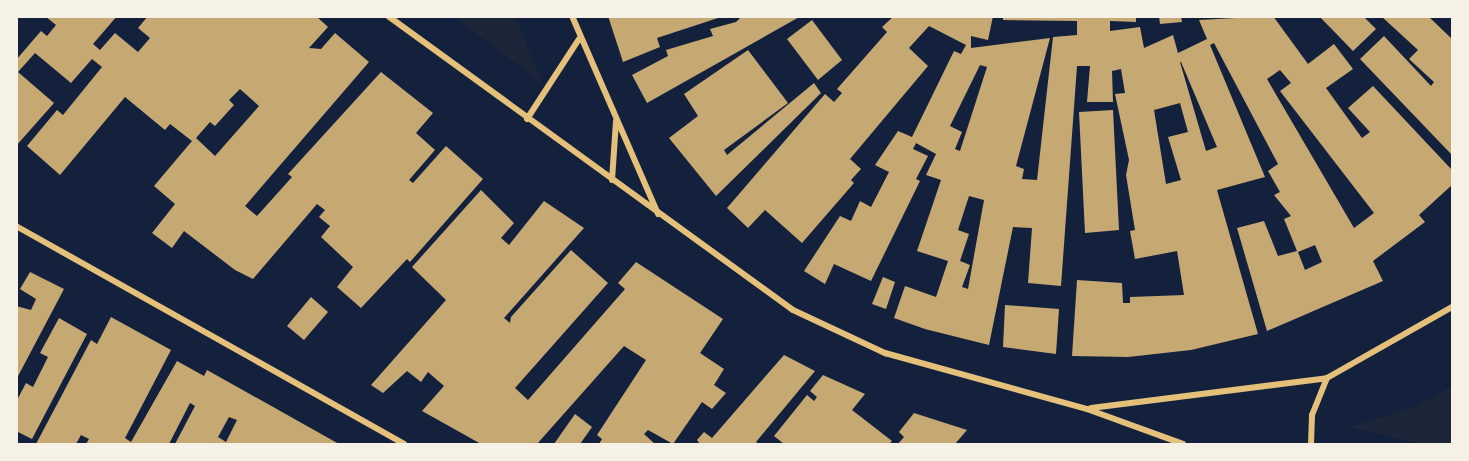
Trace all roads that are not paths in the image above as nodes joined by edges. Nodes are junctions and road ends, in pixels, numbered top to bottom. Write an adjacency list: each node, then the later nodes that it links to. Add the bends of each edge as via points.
1 (388, 16): 4 (street)
2 (572, 16): 3 (street)
3 (579, 39): 4 (street); 5 (street)
4 (527, 119): 6 (street)
5 (616, 120): 6 (street); 7 (street)
6 (612, 180): 7 (street)
7 (658, 215): 11 (street, via 794,310 885,353)
8 (16, 226): 12 (street)
9 (1452, 307): 10 (street)
10 (1327, 378): 11 (street); 14 (street, via 1312,415)
11 (1087, 409): 13 (street)
12 (404, 444)
13 (1183, 444)
14 (1311, 444)

